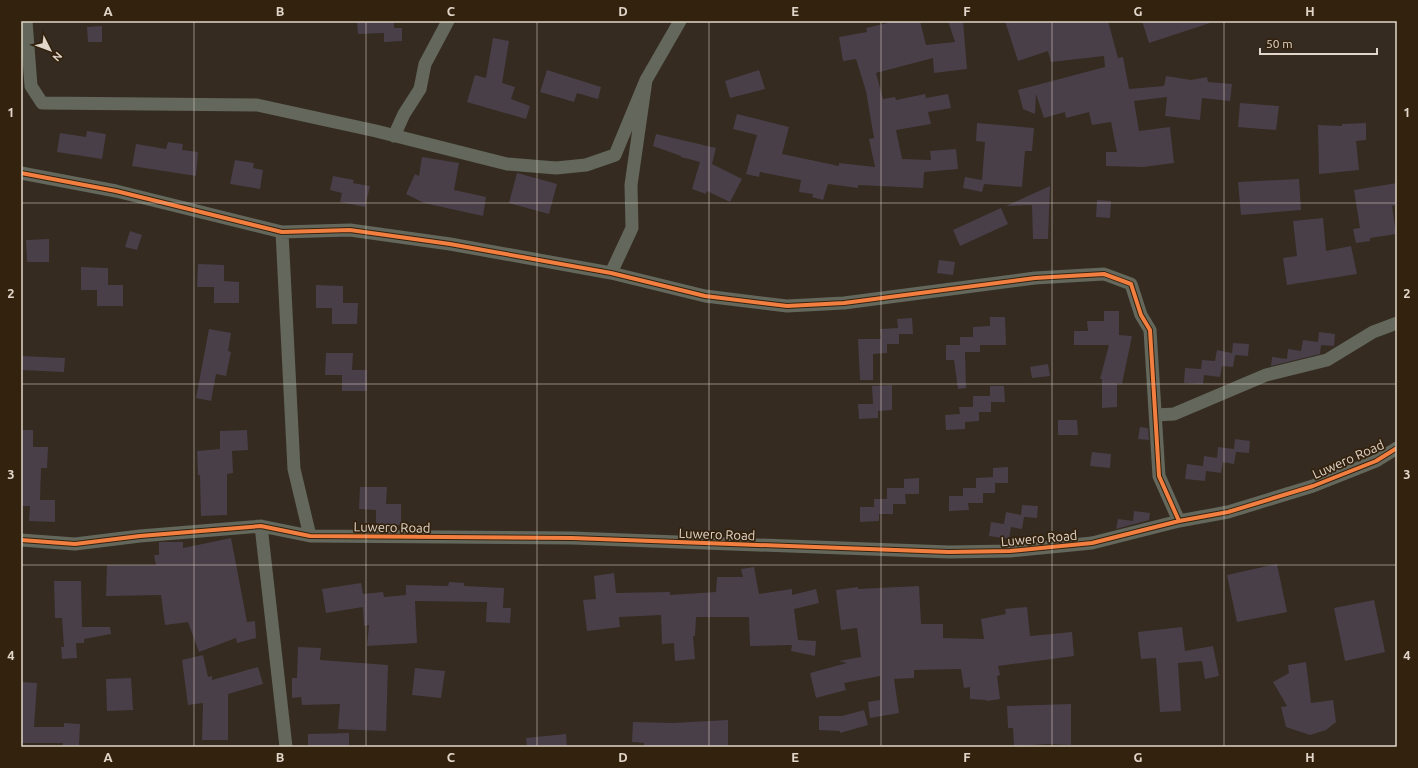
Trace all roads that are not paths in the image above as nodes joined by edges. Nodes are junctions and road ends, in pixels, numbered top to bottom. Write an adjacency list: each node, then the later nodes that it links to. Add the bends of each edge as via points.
1 (26, 21): 4 (street)
2 (448, 21): 6 (street, via 425,64 420,89)
3 (680, 21): 5 (street)
4 (23, 37): 6 (street, via 31,86 42,103 257,104)
5 (646, 80): 6 (street, via 615,155 586,165 556,168 507,164); 9 (street, via 631,185 632,228)
6 (394, 136)
7 (21, 173): 8 (street, via 116,192)
8 (282, 232): 9 (street, via 350,230 450,244); 15 (street, via 294,469)
9 (611, 273): 11 (street, via 705,296 787,306 844,303 1035,278 1104,274 1131,284 1141,316 1150,330)
10 (1397, 323): 11 (street, via 1373,332 1327,360 1266,376 1174,414)
11 (1156, 415): 13 (street, via 1159,476)
12 (1397, 448): 13 (street, Luwero Road, via 1376,461 1313,486 1228,512)
13 (1180, 521): 15 (street, Luwero Road, via 1092,543 987,551 933,552 572,538)
14 (261, 526): 15 (street, Luwero Road); 16 (street, Luwero Road, via 75,544); 17 (street)
15 (310, 536)
16 (21, 540)
17 (286, 747)

